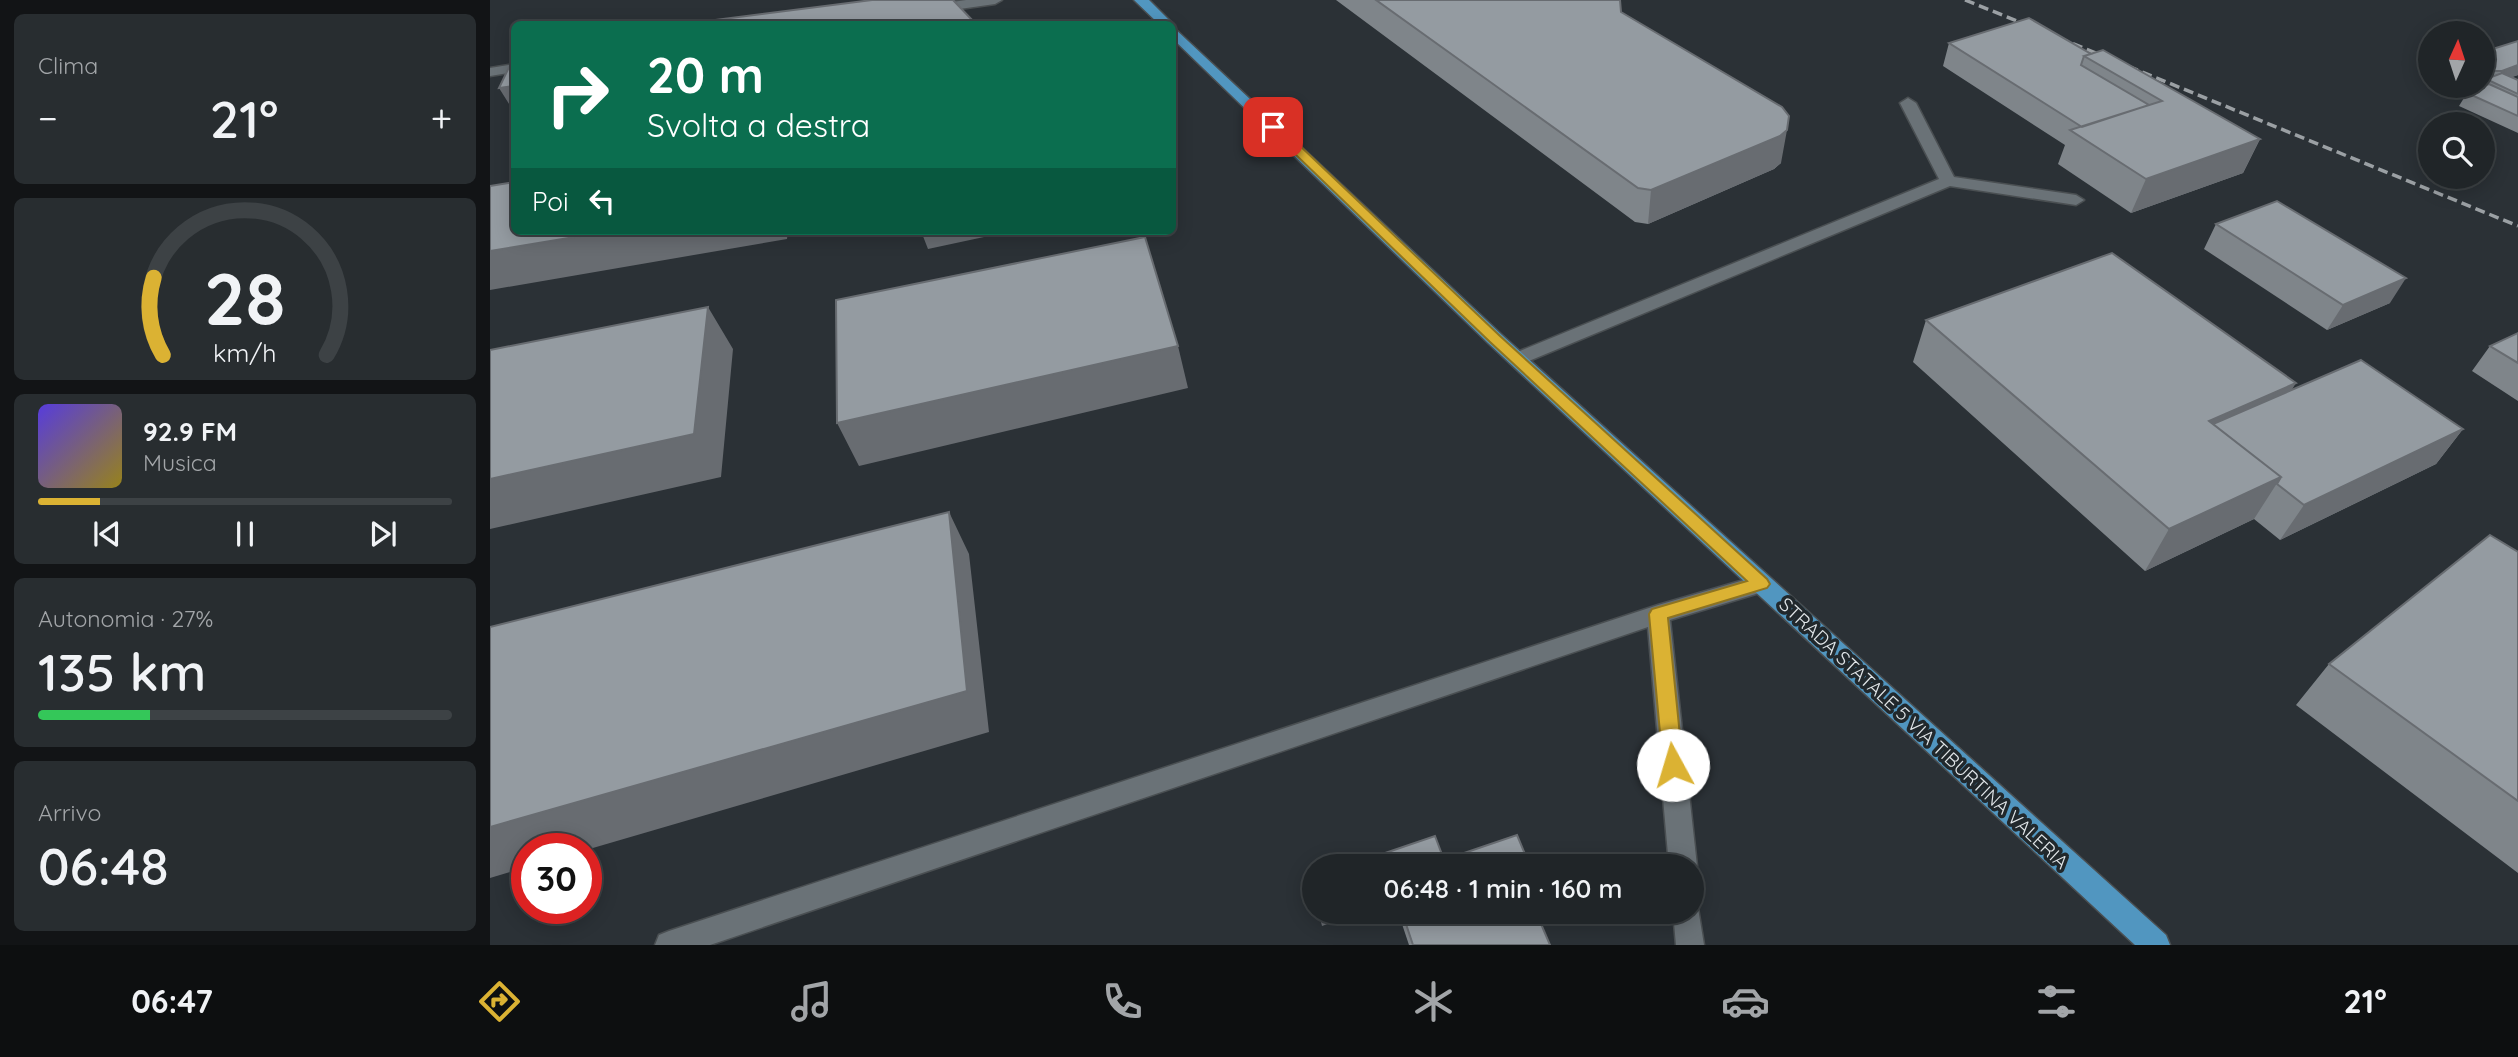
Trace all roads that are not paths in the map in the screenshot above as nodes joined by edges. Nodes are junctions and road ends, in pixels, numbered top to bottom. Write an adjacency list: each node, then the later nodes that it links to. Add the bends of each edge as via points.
1 (995, 0): 3 (street)
2 (1141, 0): 4 (main road)
3 (915, 11)
4 (1163, 21)
5 (1176, 34): 11 (main road, STRADA STATALE 5 VIA TIBURTINA VALERIA)
6 (511, 68): 7 (street)
7 (490, 72)
8 (1908, 103): 9 (street)
9 (1948, 181): 10 (street); 11 (street)
10 (2076, 200)
11 (1517, 359): 12 (main road, STRADA STATALE 5 VIA TIBURTINA VALERIA)
12 (1761, 584): 13 (street); 18 (main road, STRADA STATALE 5 VIA TIBURTINA VALERIA)
13 (1658, 614): 14 (street); 16 (street)
14 (1682, 854)
15 (1688, 924): 17 (street)
16 (669, 945)
17 (1690, 945)
18 (2156, 945)

